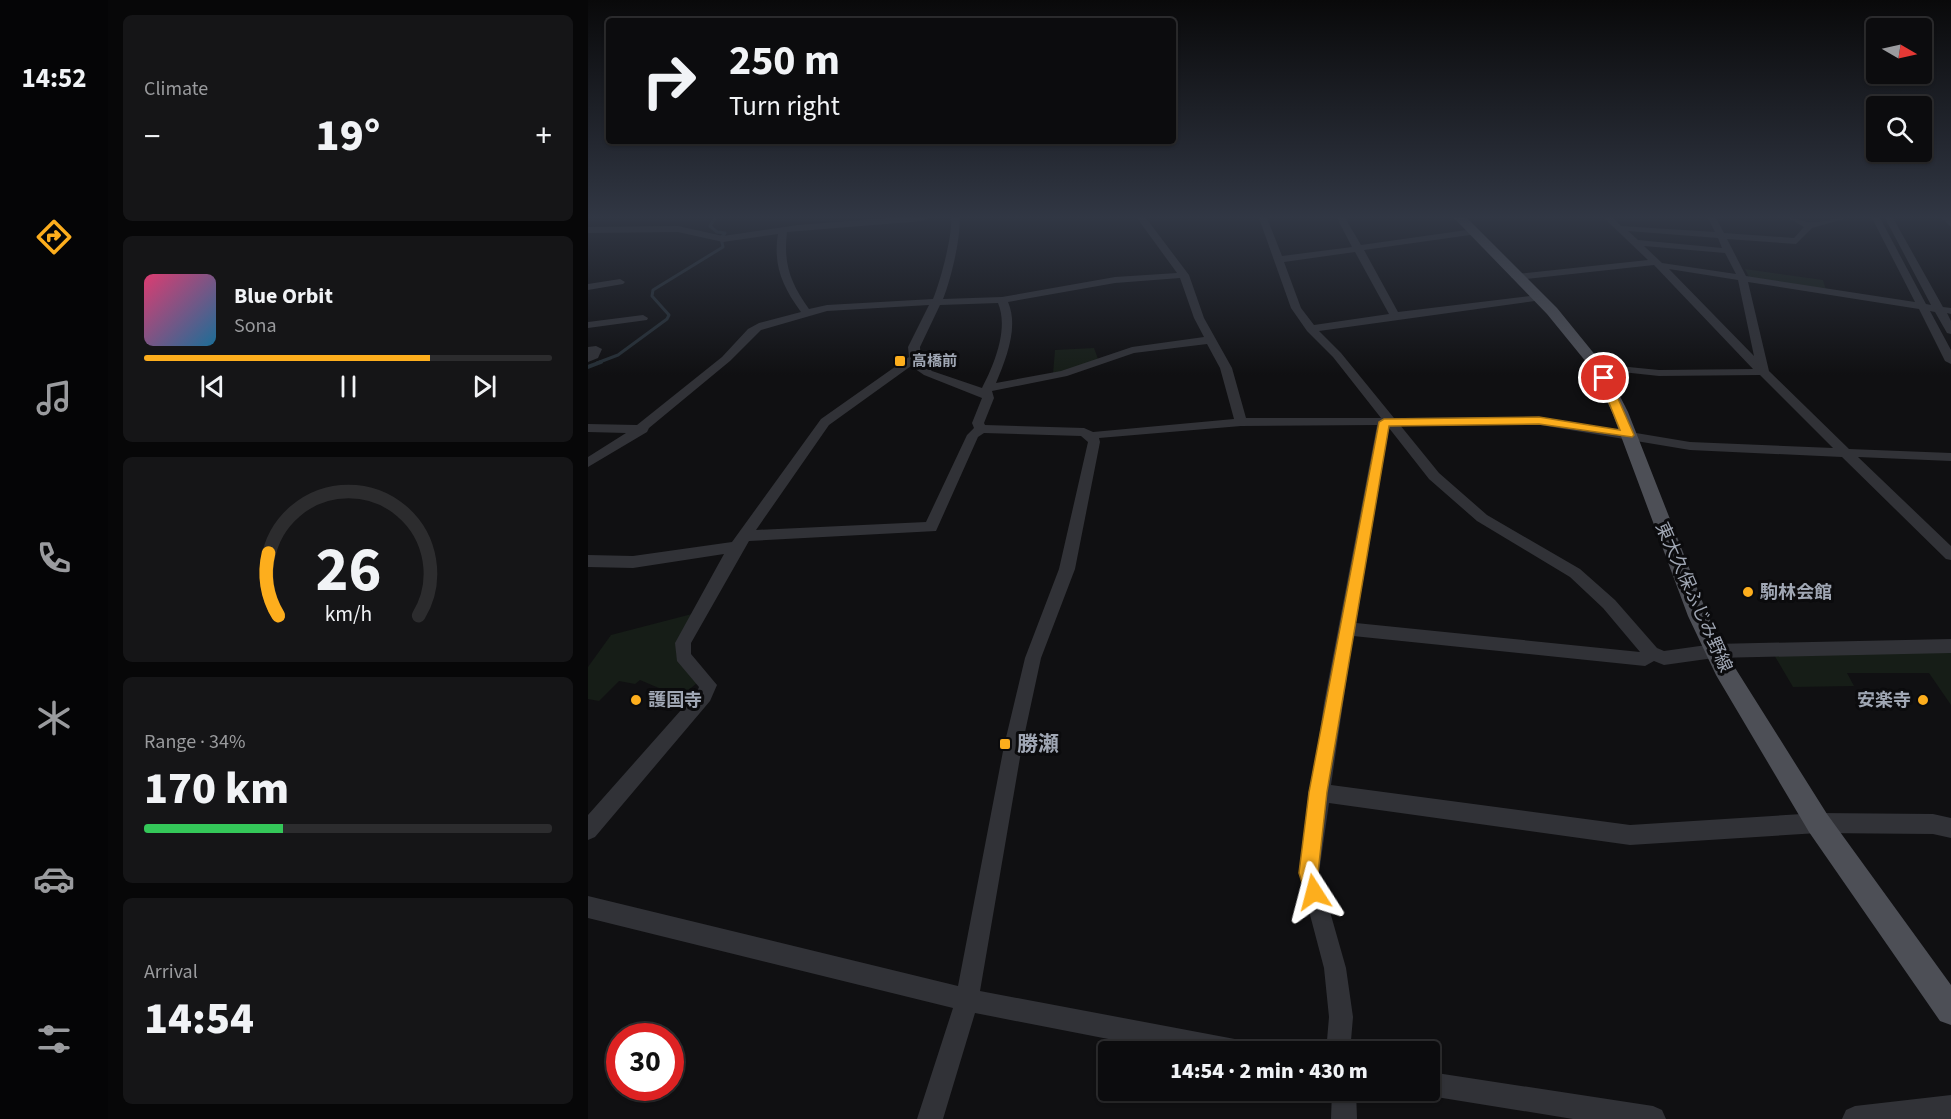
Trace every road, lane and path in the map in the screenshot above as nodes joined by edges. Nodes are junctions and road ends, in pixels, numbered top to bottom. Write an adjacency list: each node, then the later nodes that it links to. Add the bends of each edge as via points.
1 (782, 270): 24 (street, via 784,283)
2 (947, 270): 20 (street)
3 (1180, 270): 13 (street)
4 (1280, 270): 28 (street, via 1296,308)
5 (1369, 270): 25 (street)
6 (1510, 270): 14 (main road, 東大久保ふじみ野線)
7 (1585, 270): 14 (street)
8 (1665, 270): 36 (street)
9 (1701, 270): 15 (street)
10 (1739, 270): 15 (street)
11 (1903, 270): 21 (street)
12 (1918, 270): 22 (street)
13 (1184, 275): 19 (street, via 1115,280); 30 (street)
14 (1516, 277): 18 (main road, 東大久保ふじみ野線)
15 (1742, 277): 21 (street); 36 (street)
16 (620, 282): 17 (street)
17 (588, 287)
18 (1538, 298): 25 (street); 35 (main road, 東大久保ふじみ野線)
19 (1002, 300): 20 (street); 37 (street, via 1007,306 1009,323)
20 (938, 301): 24 (street); 33 (street, via 914,347)
21 (1922, 306): 22 (street); 34 (street)
22 (1939, 309): 23 (street); 29 (street)
23 (1951, 310)
24 (806, 312): 41 (street, via 754,328 734,352)
25 (1395, 316): 28 (street)
26 (643, 318): 27 (street)
27 (588, 325)
28 (1311, 329): 39 (street, via 1337,355)
29 (1951, 331)
30 (1210, 340): 37 (street, via 1132,350 1063,374); 38 (street, via 1226,368)
31 (588, 350): 32 (street, via 596,349)
32 (588, 359)
33 (913, 359): 37 (street, via 928,373); 48 (street, via 825,422)
34 (1951, 361)
35 (1598, 367): 36 (street, via 1659,373); 43 (main road, 東大久保ふじみ野線)
36 (1764, 372): 45 (street)
37 (987, 391): 42 (street, via 978,423)
38 (1241, 422): 39 (street); 44 (street)
39 (1387, 422): 43 (street, via 1539,421); 51 (street); 54 (street, via 1453,495 1482,518 1575,573 1609,604)
40 (588, 428): 41 (street)
41 (643, 429): 47 (street)
42 (981, 429): 44 (street, via 1072,431); 48 (street, via 973,435 931,527)
43 (1628, 435): 45 (street, via 1690,446); 53 (main road, 東大久保ふじみ野線)
44 (1091, 436): 60 (street, via 1094,442 1076,536 1033,658 1013,746)
45 (1846, 453): 46 (street); 49 (street)
46 (1951, 457)
47 (588, 463)
48 (741, 541): 50 (street, via 633,562); 58 (street, via 683,643 683,656 708,685 704,696)
49 (1951, 555)
50 (588, 561)
51 (1346, 628): 54 (street, via 1645,659); 55 (street)
52 (1951, 646): 53 (street)
53 (1714, 651): 54 (street, via 1664,658); 56 (main road, 東大久保ふじみ野線)
54 (1651, 653)
55 (1318, 792): 56 (street, via 1629,835); 63 (street, via 1309,873 1335,968 1341,1017)
56 (1818, 823): 57 (street, via 1933,824); 61 (main road, 東大久保ふじみ野線)
57 (1951, 828)
58 (588, 830)
59 (588, 907): 60 (street)
60 (967, 1000): 62 (street); 67 (street)
61 (1951, 1010)
62 (1182, 1041)
63 (1339, 1041)
64 (1440, 1086): 69 (street)
65 (1344, 1101): 68 (street)
66 (1951, 1108): 70 (street)
67 (930, 1119)
68 (1344, 1119)
69 (1653, 1119)
70 (1855, 1119)

